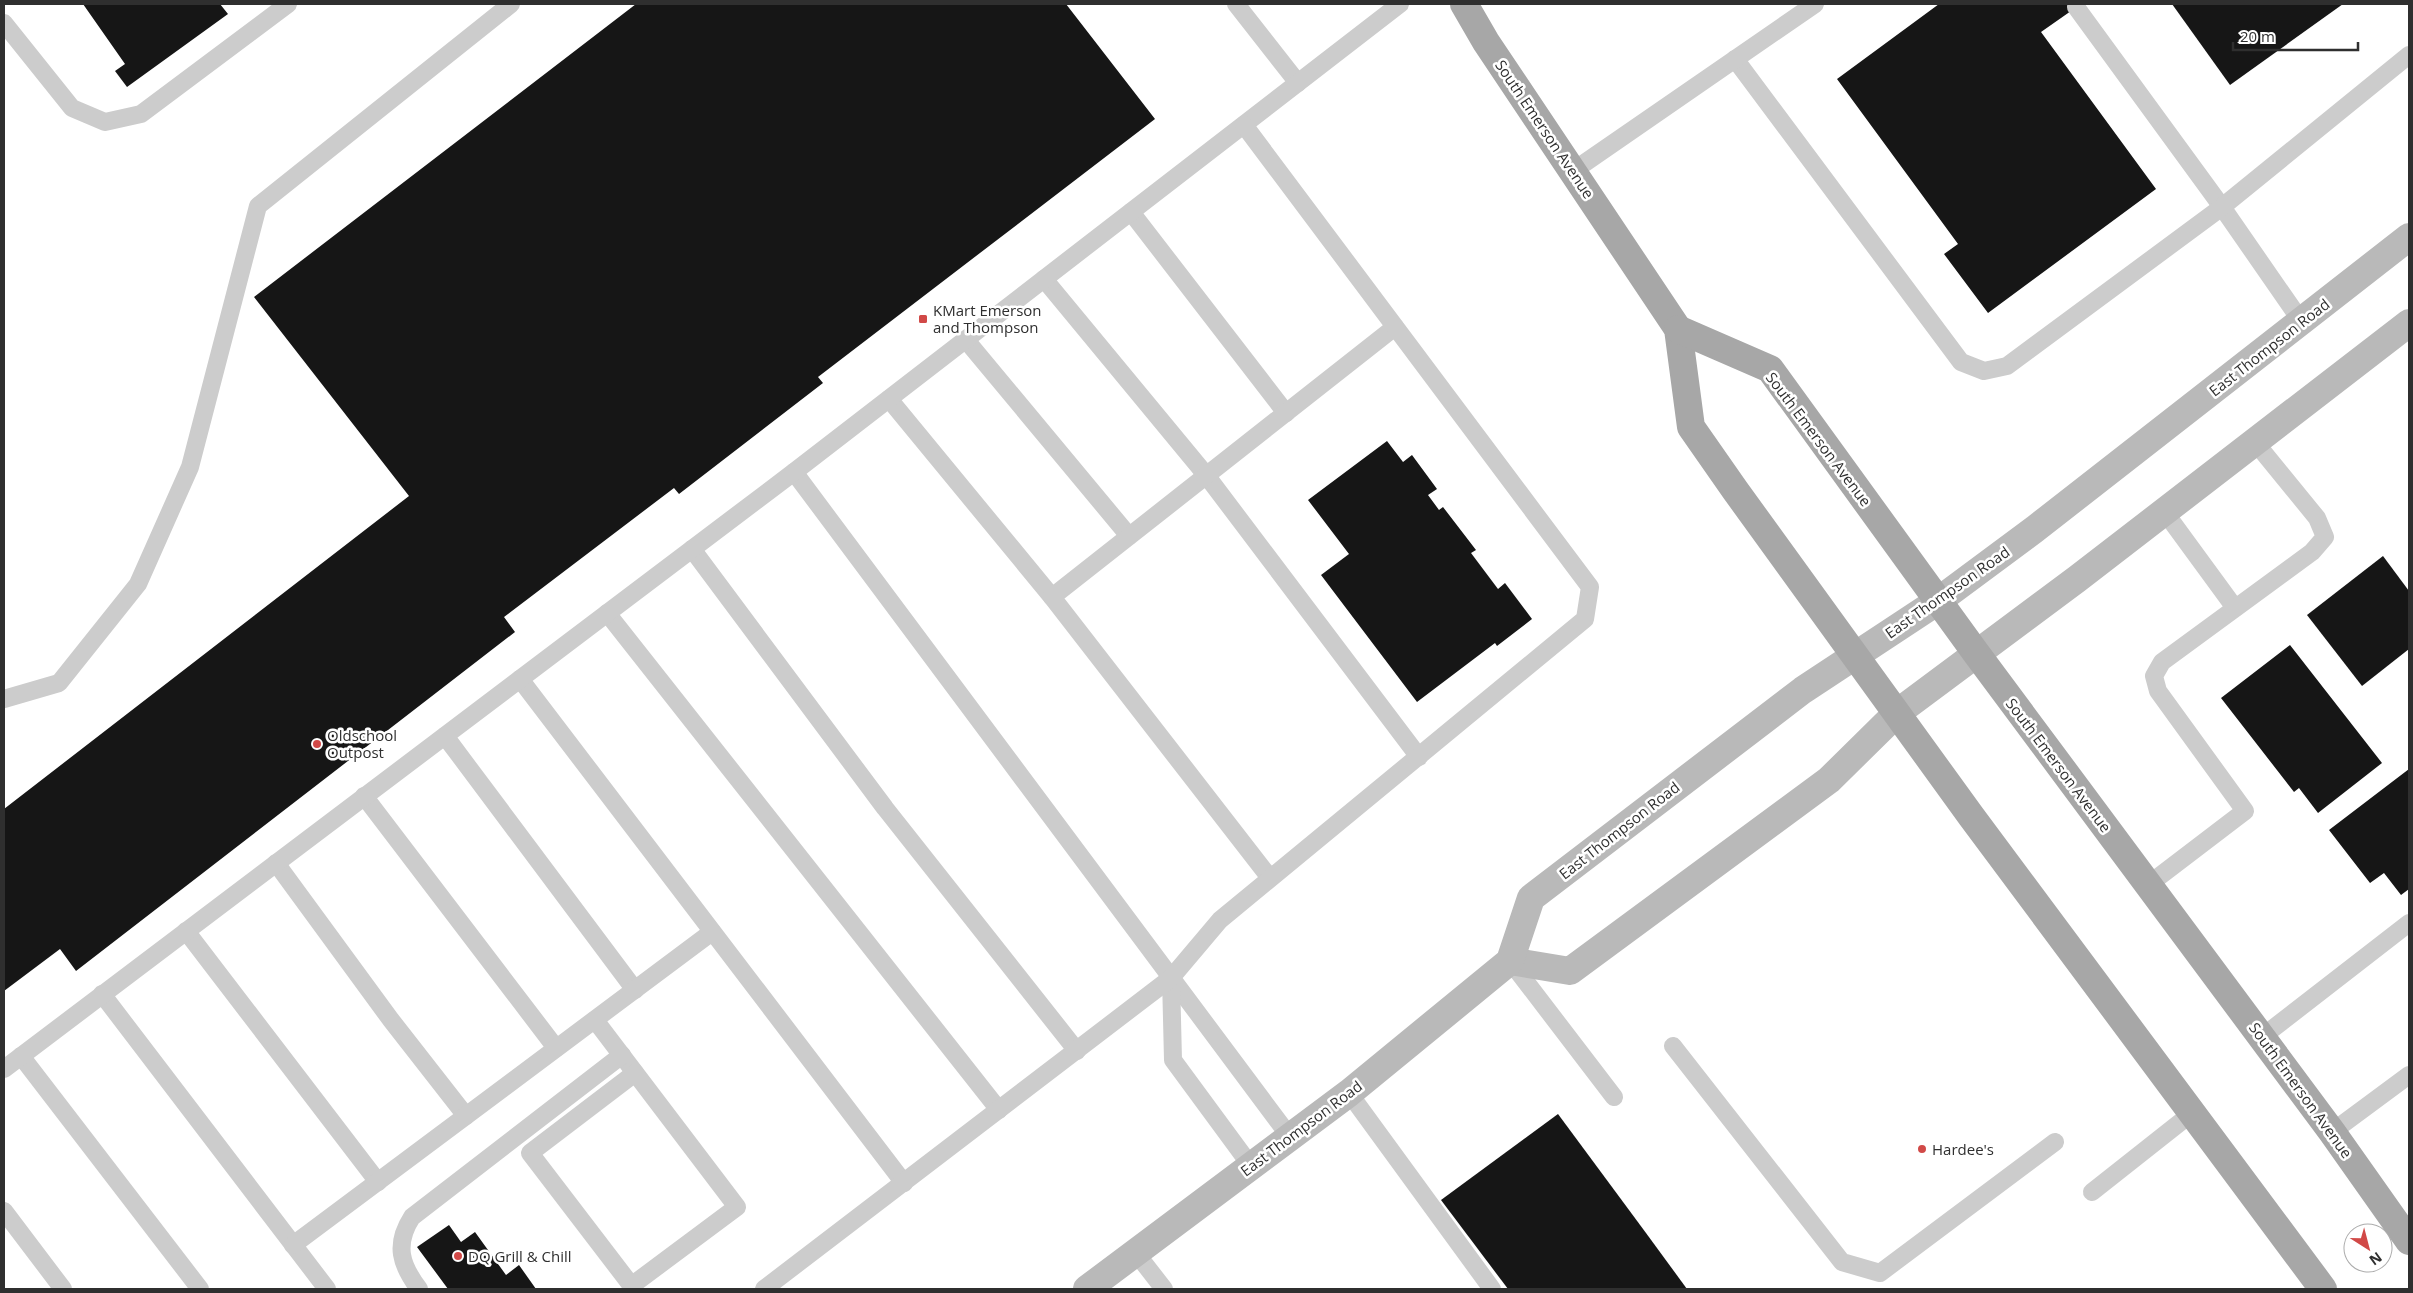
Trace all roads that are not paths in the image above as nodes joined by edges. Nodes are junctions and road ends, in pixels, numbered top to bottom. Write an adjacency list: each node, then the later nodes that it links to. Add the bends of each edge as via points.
1 (288, 4): 8 (lane, via 141,114 105,122 72,108)
2 (511, 4): 38 (lane, via 258,206 190,467 138,584 59,683)
3 (1236, 4): 11 (lane)
4 (1400, 4): 11 (lane)
5 (1464, 4): 13 (main road, South Emerson Avenue)
6 (1815, 4): 10 (lane)
7 (2076, 7): 14 (lane)
8 (4, 23)
9 (2409, 55): 14 (lane)
10 (1735, 59): 13 (lane); 14 (lane, via 1961,362 1984,371 2007,366)
11 (1298, 83): 12 (lane)
12 (1244, 125): 15 (lane); 20 (lane)
13 (1573, 171): 21 (main road, South Emerson Avenue)
14 (2222, 207): 18 (lane)
15 (1131, 212): 17 (lane); 24 (lane)
16 (2409, 237): 18 (main road, East Thompson Road)
17 (1044, 279): 22 (lane); 27 (lane)
18 (2301, 321): 32 (main road, East Thompson Road)
19 (2409, 323): 25 (main road)
20 (1395, 327): 24 (lane); 41 (lane, via 1590,587 1585,620)
21 (1678, 329): 32 (main road, South Emerson Avenue, via 1770,369); 36 (main road, South Emerson Avenue, via 1691,426)
22 (966, 340): 23 (lane); 29 (lane)
23 (890, 398): 26 (lane); 31 (lane)
24 (1286, 413): 27 (lane)
25 (2256, 442): 28 (main road); 33 (lane, via 2316,518 2325,537 2312,552)
26 (794, 472): 30 (lane); 50 (lane)
27 (1206, 475): 29 (lane); 41 (lane)
28 (2164, 511): 33 (lane); 35 (main road)
29 (1129, 536): 31 (lane)
30 (692, 549): 34 (lane); 57 (lane, via 886,808)
31 (1052, 596): 44 (lane)
32 (1938, 601): 35 (main road, South Emerson Avenue); 36 (main road, East Thompson Road)
33 (2235, 608): 45 (lane, via 2162,662 2154,676 2158,691 2246,811)
34 (607, 613): 37 (lane); 65 (lane)
35 (1976, 653): 39 (main road); 45 (main road, South Emerson Avenue)
36 (1855, 655): 39 (main road, South Emerson Avenue); 49 (main road, East Thompson Road, via 1803,690 1531,898)
37 (520, 679): 40 (lane); 48 (lane)
38 (4, 699)
39 (1896, 713): 49 (main road, via 1829,780 1570,971); 66 (main road, South Emerson Avenue)
40 (445, 736): 42 (lane); 51 (lane)
41 (1418, 757): 44 (lane)
42 (364, 796): 43 (lane); 56 (lane)
43 (276, 863): 47 (lane); 67 (lane)
44 (1270, 878): 50 (lane, via 1220,920)
45 (2148, 885): 54 (main road, South Emerson Avenue)
46 (2409, 923): 54 (lane)
47 (186, 931): 52 (lane); 72 (lane)
48 (712, 932): 51 (lane); 73 (lane)
49 (1510, 961): 63 (main road, East Thompson Road); 64 (lane)
50 (1172, 978): 57 (lane); 69 (lane); 71 (lane, via 1173,1060)
51 (634, 990): 53 (lane)
52 (102, 994): 59 (lane); 77 (lane)
53 (595, 1020): 56 (lane); 58 (lane)
54 (2262, 1037): 68 (main road, South Emerson Avenue)
55 (1673, 1046): 70 (lane, via 1842,1262 1880,1273)
56 (556, 1048): 67 (lane)
57 (1077, 1051): 65 (lane)
58 (622, 1055): 61 (lane); 83 (lane, via 412,1217 402,1237 402,1257 404,1267)
59 (21, 1056): 60 (lane); 81 (lane)
60 (4, 1069)
61 (636, 1072): 79 (lane, via 737,1207); 79 (lane, via 530,1153)
62 (2409, 1075): 68 (lane)
63 (1349, 1093): 69 (main road, East Thompson Road); 87 (lane)
64 (1614, 1096)
65 (999, 1110): 73 (lane)
66 (2192, 1114): 74 (lane); 88 (main road, South Emerson Avenue)
67 (466, 1116): 72 (lane)
68 (2332, 1132): 76 (main road, South Emerson Avenue)
69 (1290, 1137): 71 (main road, East Thompson Road)
70 (2055, 1142)
71 (1251, 1166): 78 (main road, East Thompson Road)
72 (378, 1182): 77 (lane)
73 (904, 1183): 84 (lane)
74 (2092, 1192)
75 (4, 1211): 80 (lane)
76 (2409, 1241)
77 (293, 1245): 82 (lane)
78 (1136, 1252): 85 (main road, East Thompson Road); 86 (lane)
79 (633, 1288)
80 (63, 1289)
81 (200, 1289)
82 (327, 1289)
83 (419, 1289)
84 (764, 1289)
85 (1087, 1289)
86 (1164, 1289)
87 (1492, 1289)
88 (2324, 1289)

